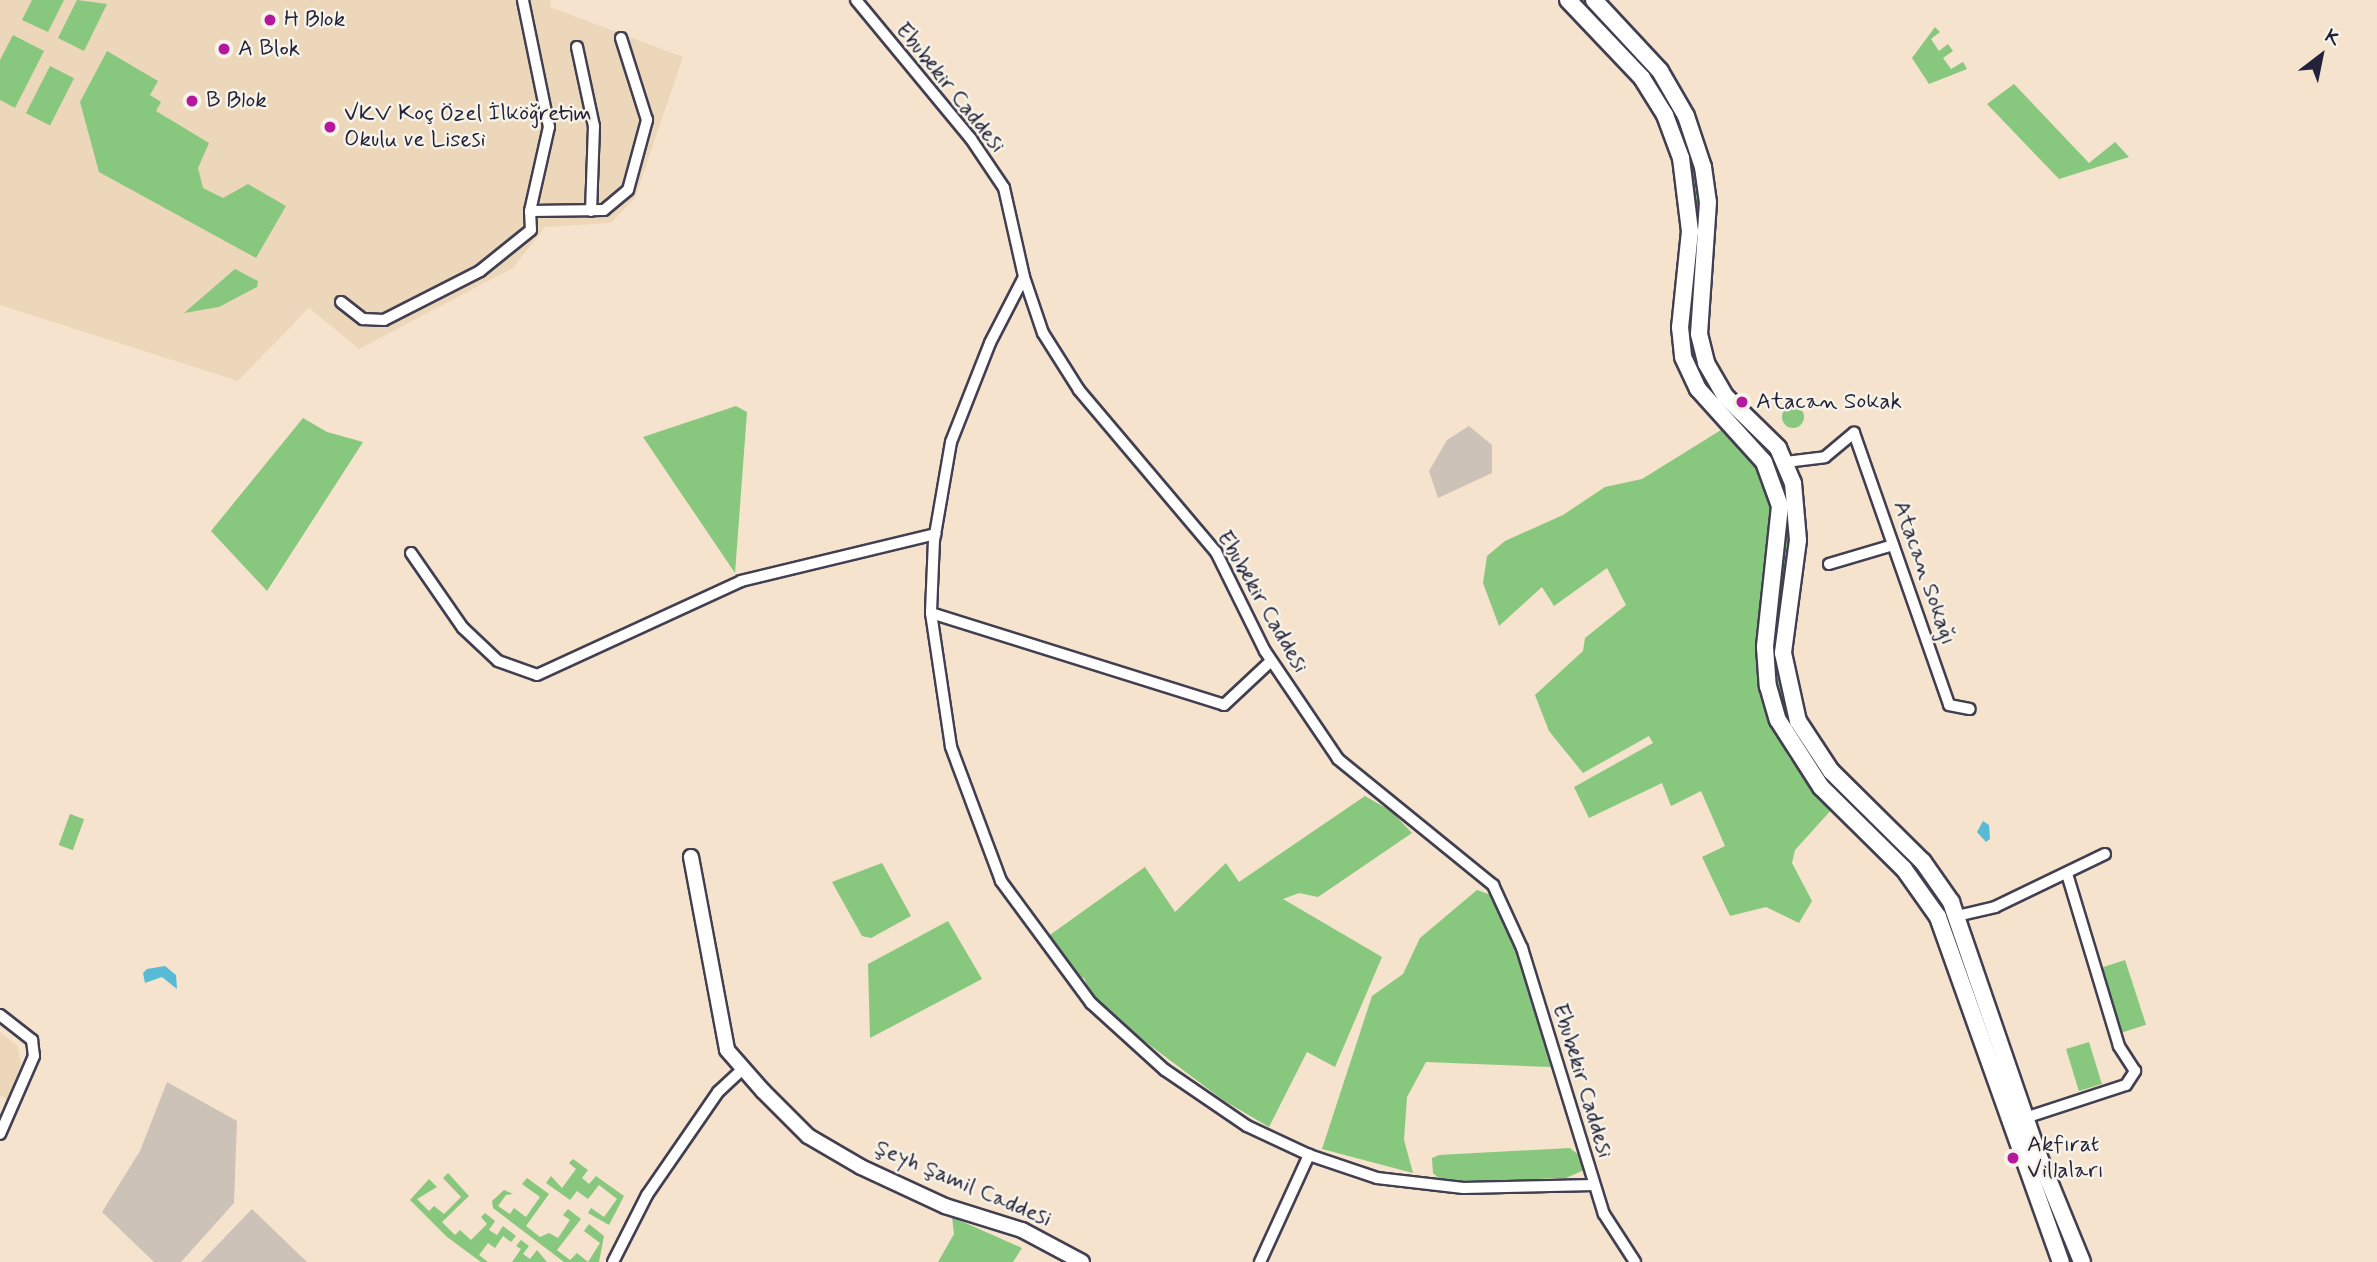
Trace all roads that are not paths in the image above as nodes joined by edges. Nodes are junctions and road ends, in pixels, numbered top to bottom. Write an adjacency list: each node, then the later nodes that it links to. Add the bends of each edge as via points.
1 (523, 0): 7 (street, via 549,127)
2 (856, 0): 9 (street, Ebubekir Caddesi, via 971,139 1003,188)
3 (1568, 0): 33 (main road, via 1643,78 1665,115 1681,158 1690,231 1680,327 1683,357 1698,389 1764,462 1780,506 1765,647 1777,720 1812,776 1904,869 1938,917)
4 (1594, 0): 11 (main road, via 1660,71 1686,117 1708,202 1699,334 1706,363 1726,397)
5 (621, 38): 8 (street, via 647,125 625,195 611,207)
6 (577, 47): 8 (street, via 594,127)
7 (530, 211): 8 (street); 10 (street, via 533,228 511,250 384,320 368,321)
8 (591, 211)
9 (1024, 277): 12 (street, via 990,343 951,442); 17 (street, Ebubekir Caddesi, via 1043,333 1079,390 1216,552)
10 (341, 302)
11 (1786, 461): 13 (street, Atacan Sokağı, via 1825,457 1854,433); 22 (main road, via 1798,509 1783,638 1784,669 1795,715 1821,759 1923,862)
12 (935, 534): 14 (street, via 741,581 537,675 498,661 463,628); 16 (street)
13 (1893, 545): 15 (street); 18 (street, Atacan Sokağı, via 1949,705)
14 (411, 553)
15 (1829, 564)
16 (931, 613): 17 (street, via 1224,705); 27 (street, via 951,747 985,846 1021,911 1081,992 1129,1040 1206,1100)
17 (1271, 661): 28 (street, Ebubekir Caddesi, via 1338,759 1493,885 1522,948)
18 (1970, 709)
19 (2105, 854): 21 (street)
20 (691, 857): 24 (street, Şeyh Şamil Caddesi, via 727,1050)
21 (2067, 874): 22 (street, via 1995,907); 25 (street, via 2119,1046 2135,1071 2126,1085)
22 (1957, 916): 25 (main road)
23 (0, 1015): 26 (street, via 32,1040 31,1067)
24 (743, 1069): 29 (street, via 718,1092 647,1195); 30 (street, Şeyh Şamil Caddesi, via 808,1136 860,1167 944,1206 1022,1230)
25 (2025, 1118): 34 (main road)
26 (0, 1134)
27 (1309, 1155): 28 (street, via 1377,1178 1424,1184); 31 (street)
28 (1594, 1185): 32 (street, Ebubekir Caddesi, via 1604,1214)
29 (613, 1262)
30 (1082, 1262)
31 (1260, 1262)
32 (1636, 1262)
33 (2061, 1262)
34 (2082, 1262)

